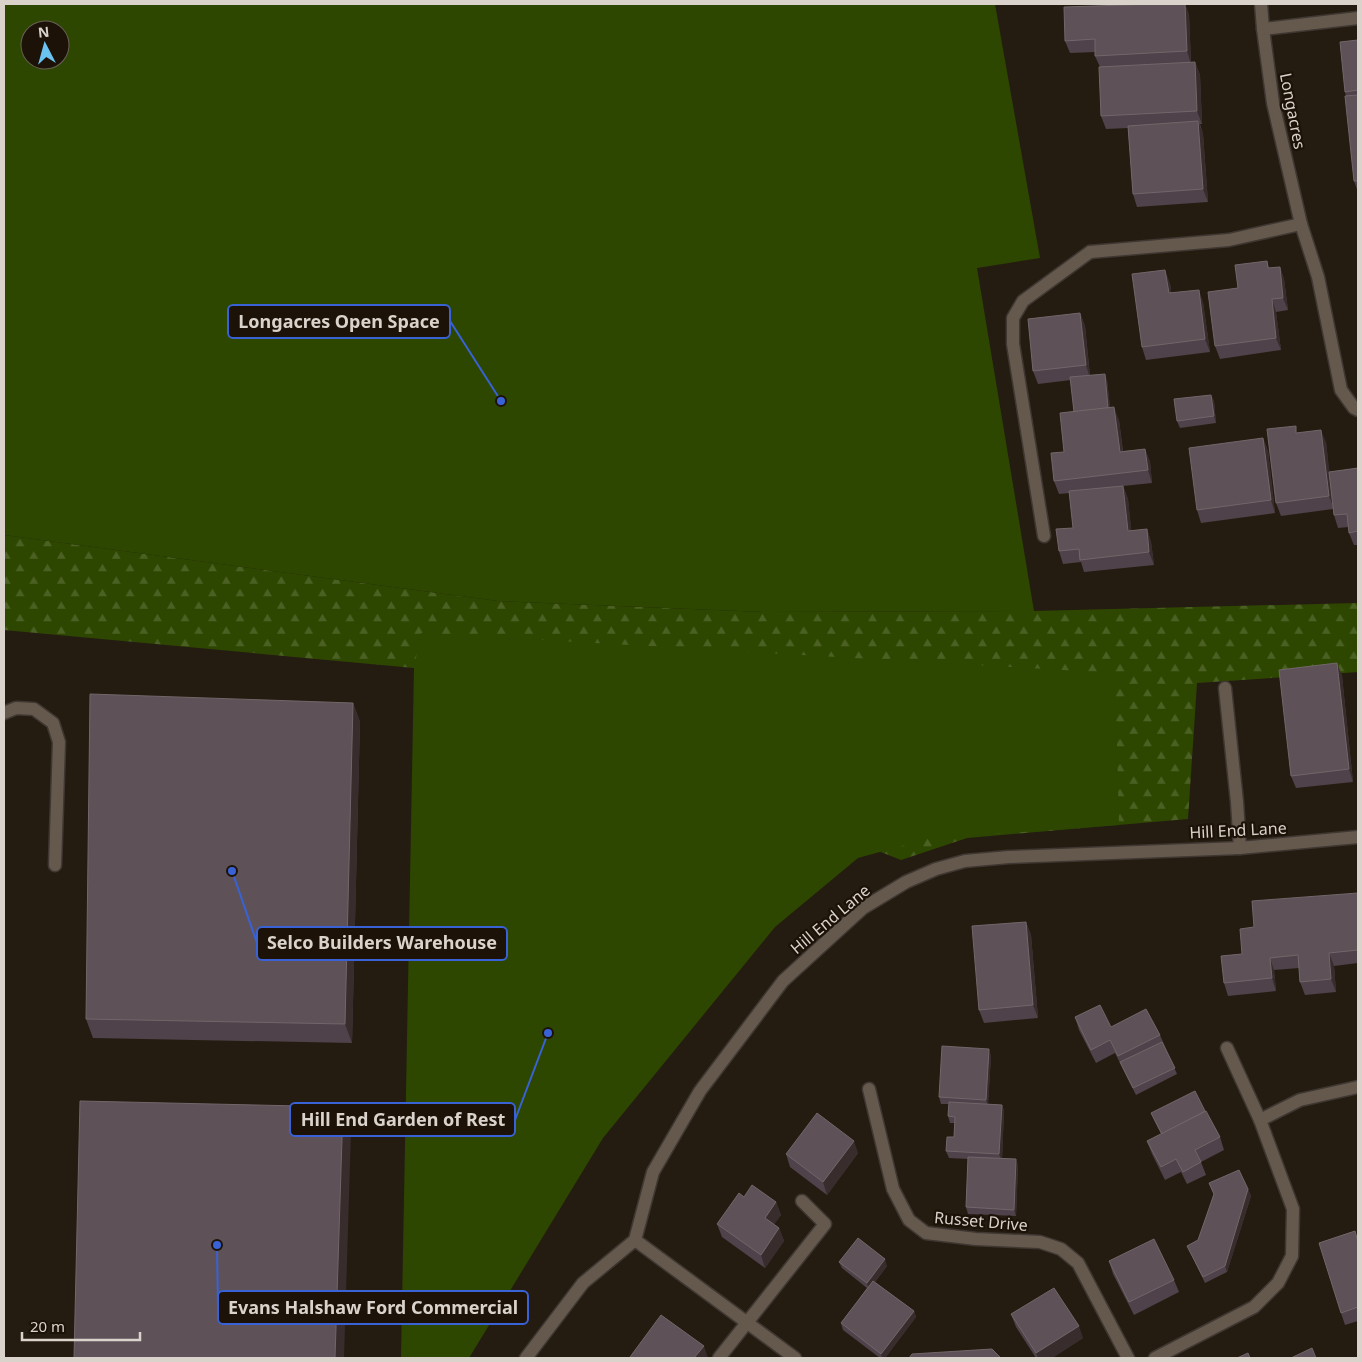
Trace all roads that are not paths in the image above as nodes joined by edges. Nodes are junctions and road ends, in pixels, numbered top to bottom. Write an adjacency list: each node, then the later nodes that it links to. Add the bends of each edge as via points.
1 (1261, 4): 3 (street, Longacres)
2 (1358, 18): 3 (street)
3 (1263, 29): 4 (street, Longacres, via 1273,103)
4 (1301, 224): 5 (street, Longacres, via 1318,277 1341,390); 6 (street, via 1229,240 1090,252 1023,301 1013,318 1012,344)
5 (1358, 410)
6 (1044, 536)
7 (1225, 688): 10 (street)
8 (4, 713): 11 (street, via 16,708 34,709 53,723 59,742)
9 (1358, 838): 10 (street, Hill End Lane)
10 (1240, 848): 17 (street, Hill End Lane, via 964,861 906,882 864,908 784,981 700,1091 653,1172)
11 (55, 865)
12 (1227, 1048): 15 (street)
13 (1358, 1086): 15 (street, via 1300,1100)
14 (869, 1089): 22 (street, Russet Drive, via 893,1189 909,1220 926,1233 1040,1242 1060,1249 1078,1263)
15 (1260, 1120): 23 (street, via 1293,1209 1292,1256 1278,1283 1254,1307)
16 (802, 1201): 18 (street, via 825,1224)
17 (634, 1240): 18 (street); 19 (street, via 583,1283)
18 (747, 1323): 20 (street); 21 (street)
19 (526, 1358)
20 (719, 1358)
21 (794, 1358)
22 (1128, 1358)
23 (1155, 1358)

